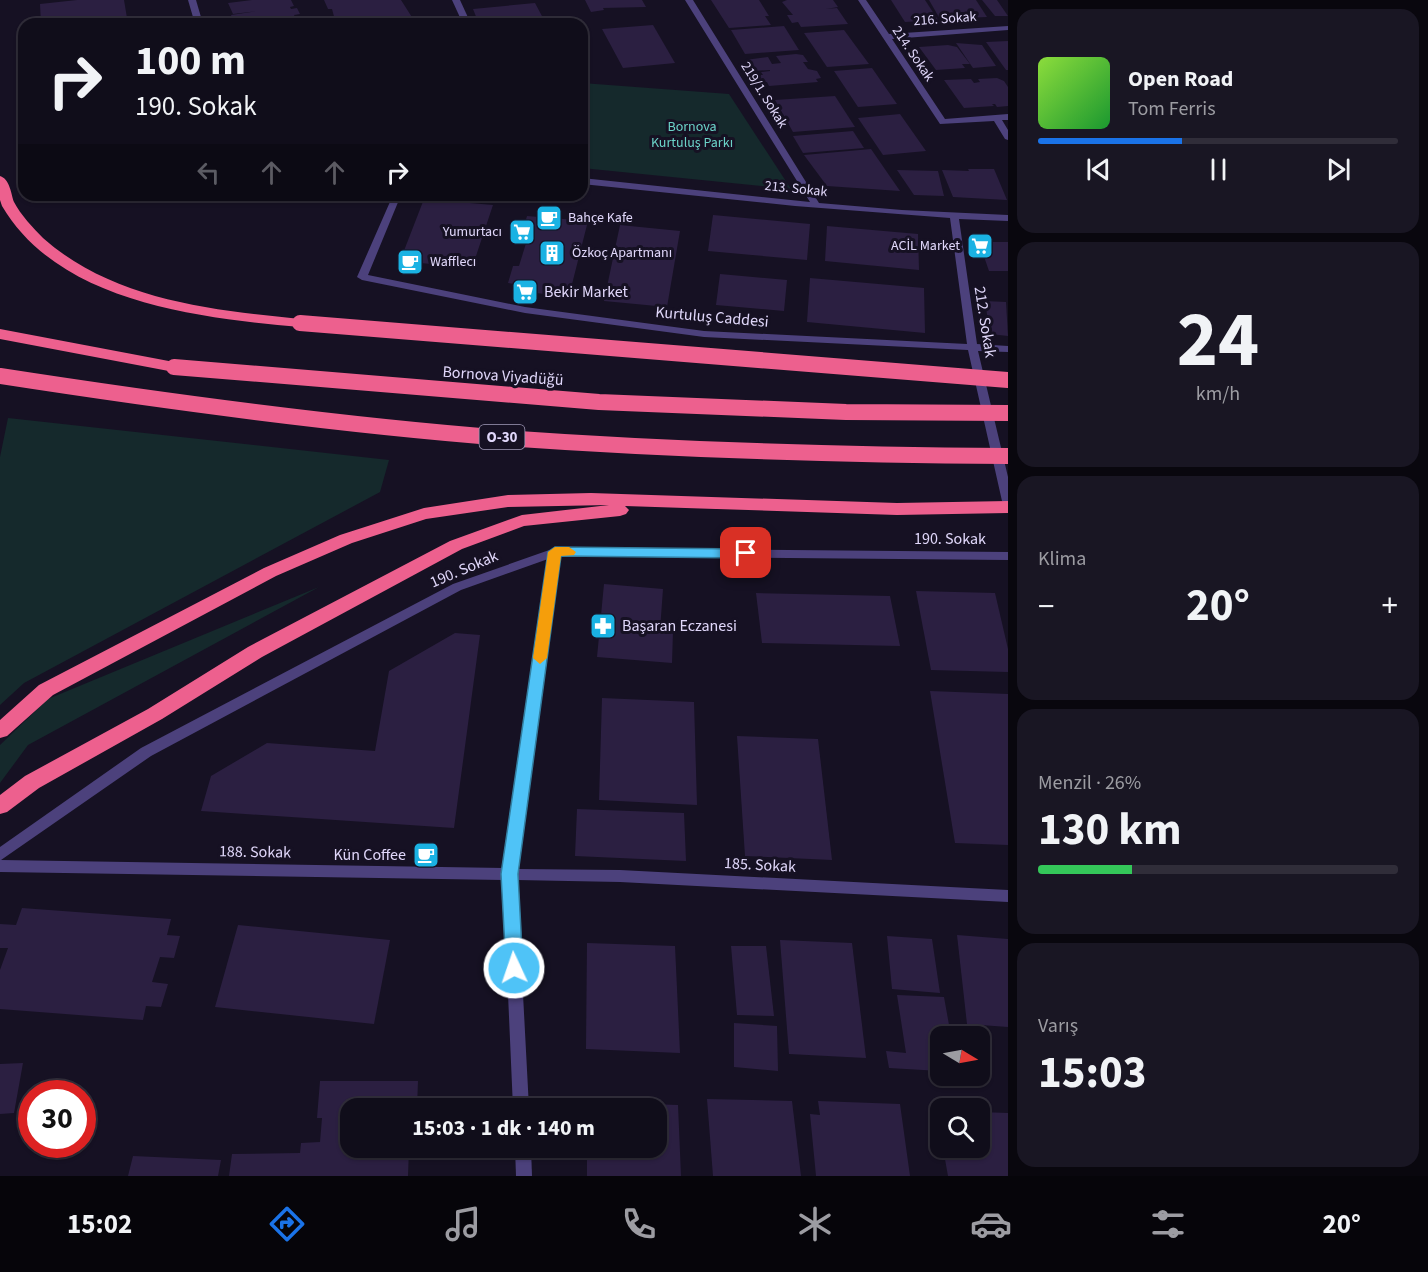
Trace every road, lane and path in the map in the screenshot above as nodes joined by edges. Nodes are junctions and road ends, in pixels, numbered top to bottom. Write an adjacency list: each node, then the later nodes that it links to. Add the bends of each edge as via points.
1 (192, 0): 5 (street)
2 (456, 0): 6 (street)
3 (689, 0): 15 (street, 219/1. Sokak)
4 (862, 0): 8 (street, 214. Sokak)
5 (197, 18)
6 (464, 18)
7 (1008, 28): 8 (street, 216. Sokak)
8 (885, 37): 9 (street, 214. Sokak, via 943,122)
9 (996, 117): 10 (street); 11 (street)
10 (1008, 117)
11 (1008, 137)
12 (0, 180): 22 (highway, bridge, via 10,208 41,244 85,274 173,306 234,317)
13 (588, 182): 15 (street, 213. Sokak)
14 (394, 201): 19 (street, Kurtuluş Caddesi, via 362,277 525,310 704,334)
15 (816, 205): 16 (street, 213. Sokak)
16 (954, 216): 17 (street, 213. Sokak); 19 (street, 212. Sokak)
17 (1008, 218)
18 (0, 334): 23 (highway, Bornova Viyadüğü, bridge, via 174,367 429,389 599,402 846,412)
19 (972, 347): 20 (street, Kurtuluş Caddesi); 25 (street, 212. Sokak)
20 (1008, 349)
21 (0, 376): 24 (highway, O-30, bridge, via 238,412 540,440)
22 (1008, 380)
23 (1008, 413)
24 (1008, 456)
25 (1008, 501)
26 (720, 504): 27 (highway, via 897,509); 30 (highway, via 591,499 508,501 424,514 346,539 220,597 46,690); 31 (highway, via 580,513 522,521 456,545 255,652 155,714 32,782)
27 (1008, 507)
28 (555, 552): 29 (street, 190. Sokak); 32 (street, 190. Sokak, via 457,587 146,752); 34 (street)
29 (1008, 556)
30 (0, 731)
31 (0, 806)
32 (0, 855)
33 (0, 866): 34 (street, 188. Sokak)
34 (510, 874): 35 (street, 185. Sokak); 36 (street)
35 (1008, 896)
36 (521, 1098)
37 (523, 1158): 38 (street)
38 (524, 1176)

